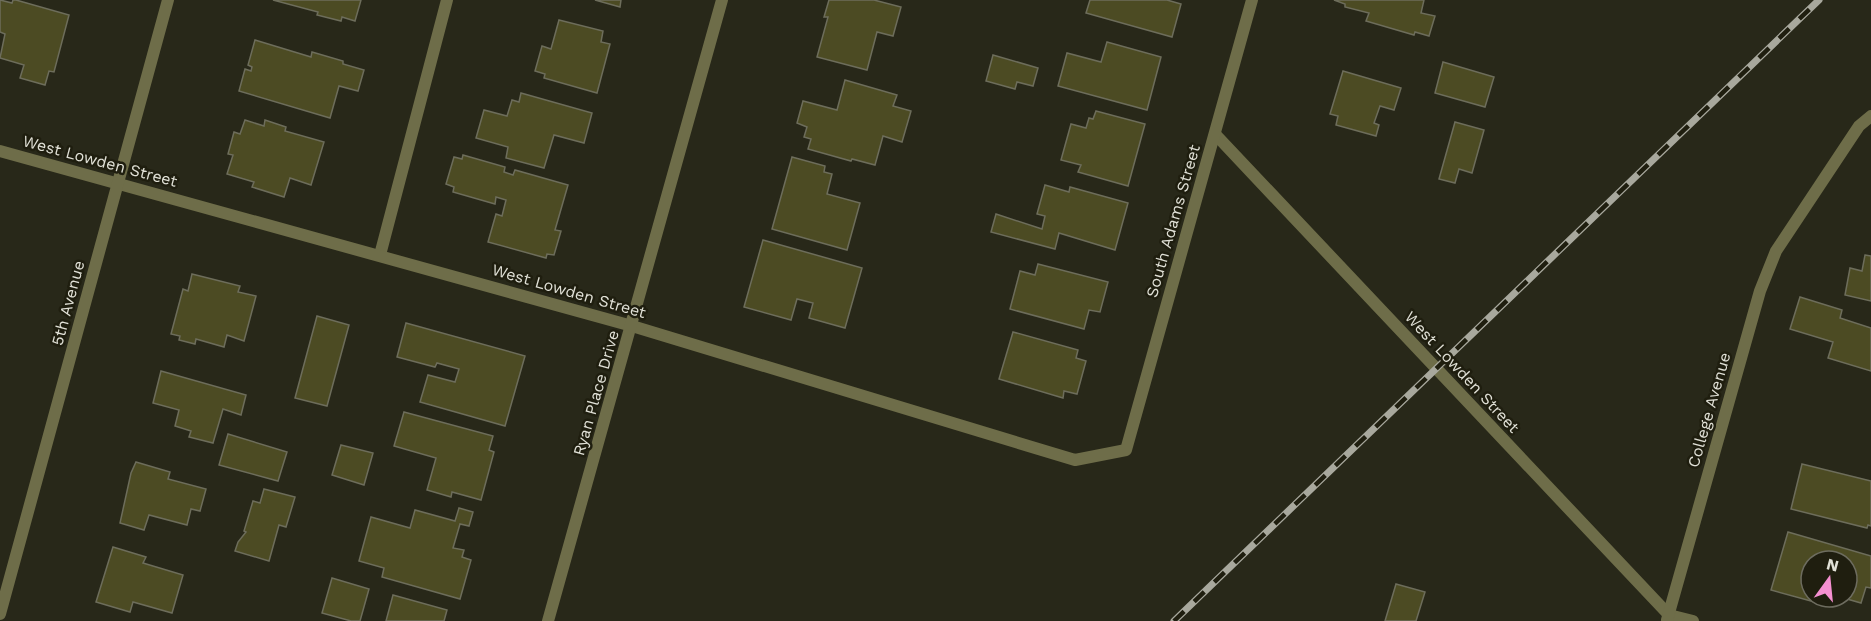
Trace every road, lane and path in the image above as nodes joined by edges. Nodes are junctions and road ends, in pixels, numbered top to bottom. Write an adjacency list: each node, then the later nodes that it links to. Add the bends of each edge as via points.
1 (168, 0): 8 (street, 5th Avenue)
2 (447, 0): 9 (street)
3 (722, 0): 10 (street, Ryan Place Drive)
4 (1252, 0): 6 (street, South Adams Street)
5 (1871, 116): 13 (street, College Avenue, via 1859,126 1776,251 1760,291)
6 (1215, 134): 11 (street, South Adams Street); 13 (street, West Lowden Street)
7 (0, 151): 8 (street, West Lowden Street)
8 (118, 183): 9 (street, West Lowden Street); 12 (street, 5th Avenue)
9 (380, 255): 10 (street, West Lowden Street)
10 (632, 326): 11 (street, West Lowden Street, via 1075,460); 14 (street, Ryan Place Drive)
11 (1126, 450)
12 (0, 614)
13 (1668, 618): 15 (street)
14 (548, 621)
15 (1693, 621)

